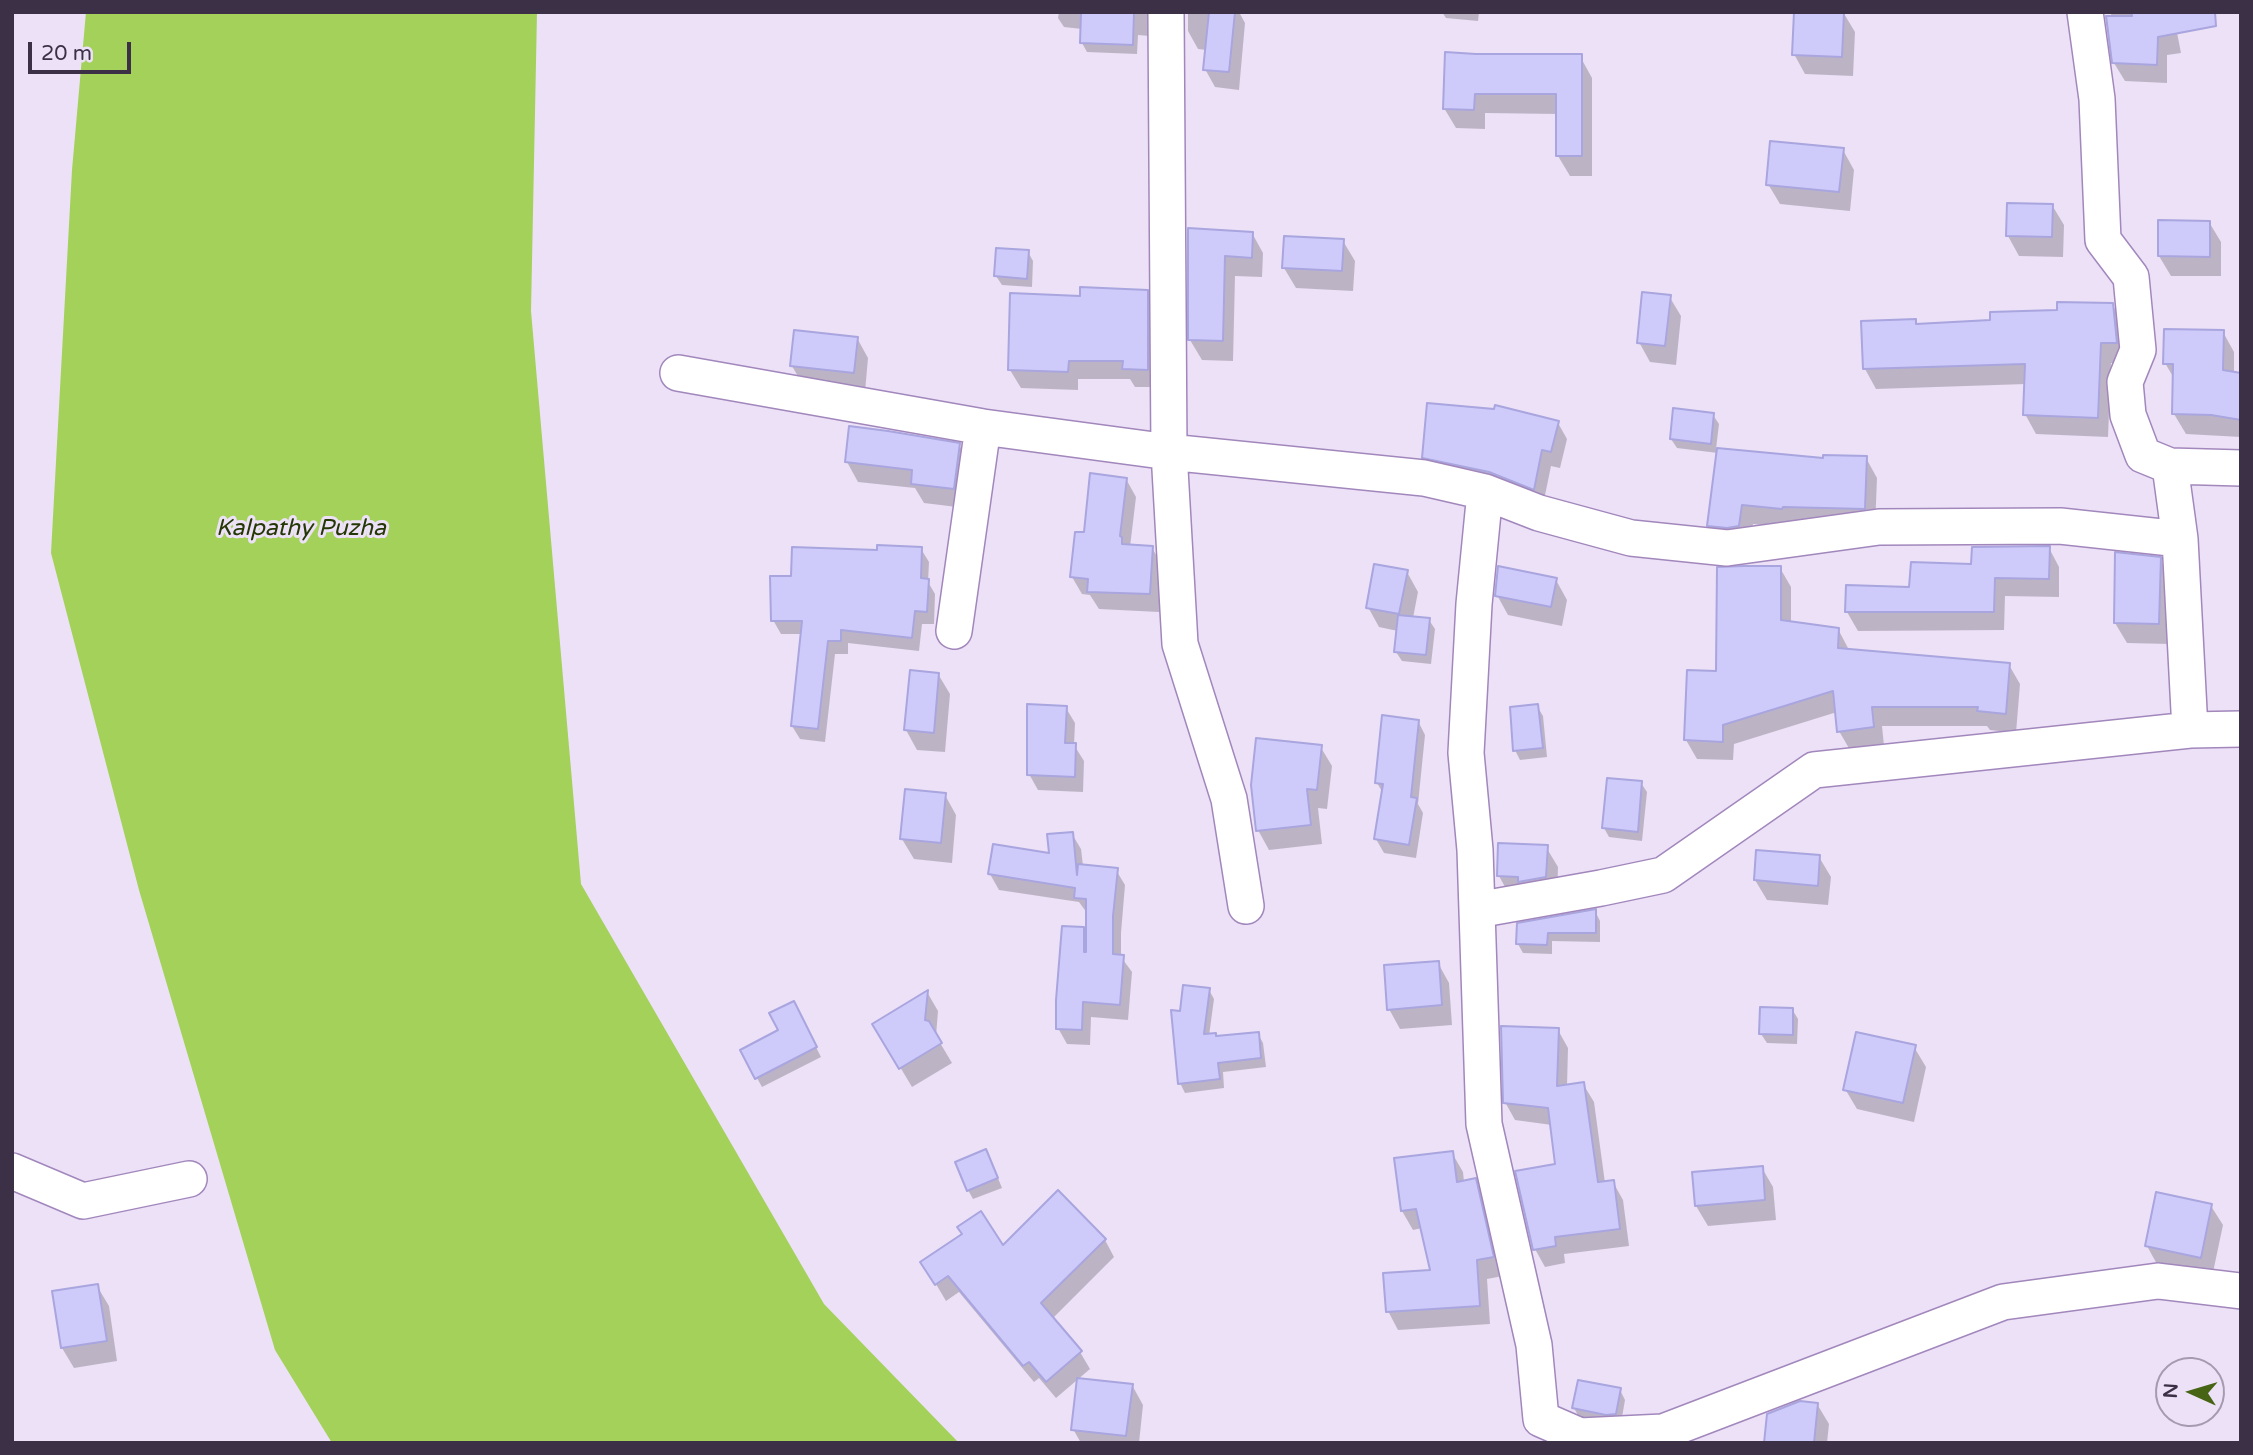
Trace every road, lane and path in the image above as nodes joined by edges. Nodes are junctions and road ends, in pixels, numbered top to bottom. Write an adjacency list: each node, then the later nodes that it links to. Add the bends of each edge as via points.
1 (1166, 12): 5 (street)
2 (2085, 12): 6 (street, via 2097,99 2103,240 2131,277 2138,350 2125,383 2128,415 2143,455)
3 (678, 373): 4 (street)
4 (983, 427): 5 (street); 10 (street)
5 (1169, 452): 8 (street, via 1424,478); 13 (street, via 1180,644 1229,799)
6 (2170, 466): 7 (street); 9 (street)
7 (2241, 468)
8 (1485, 492): 9 (street, via 1539,513 1631,538 1727,548 1879,527 2060,526); 14 (street, via 1466,752)
9 (2180, 539): 12 (street)
10 (954, 632)
11 (2241, 729): 12 (street)
12 (2190, 730): 14 (street, via 1814,770 1662,875)
13 (1246, 906)
14 (1477, 910): 17 (street, via 1483,1124 1534,1345 1541,1419 1580,1436 1663,1432 2003,1302 2158,1281)
15 (12, 1171): 16 (street, via 83,1201)
16 (190, 1179)
17 (2241, 1291)

